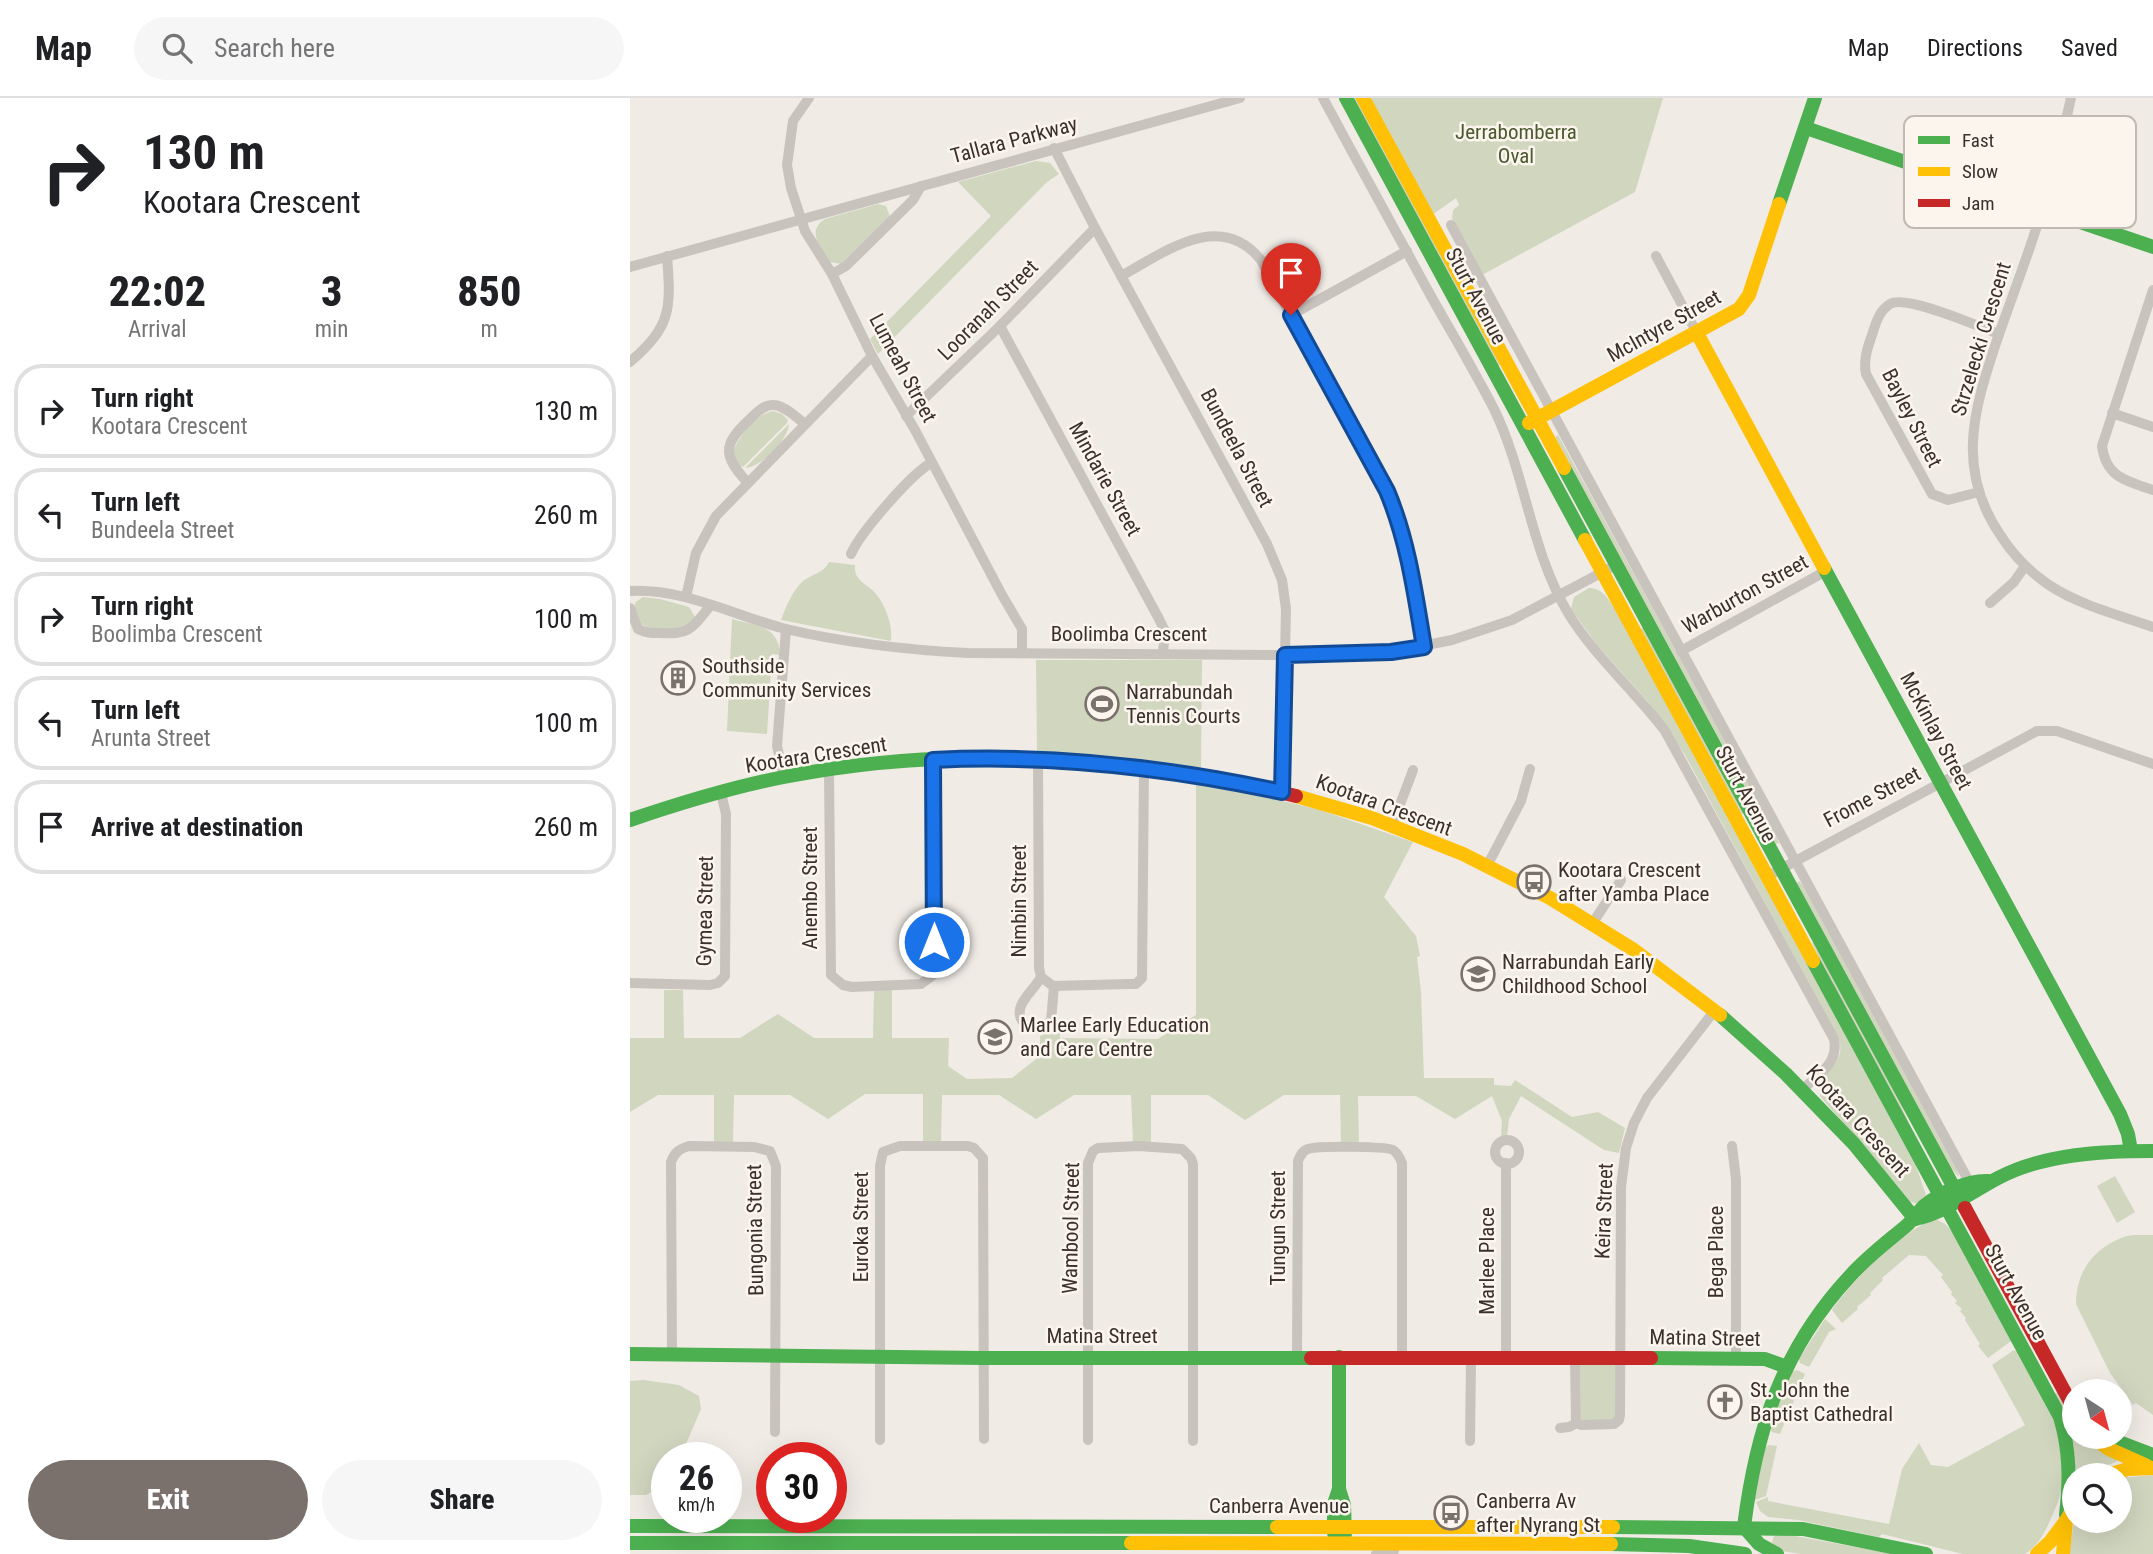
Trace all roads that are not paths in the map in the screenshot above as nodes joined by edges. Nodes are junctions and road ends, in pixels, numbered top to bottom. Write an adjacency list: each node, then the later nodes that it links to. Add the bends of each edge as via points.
1 (809, 98): 15 (street, Lumeah Street, via 793,121 787,155)
2 (1240, 98): 10 (street, Tallara Parkway)
3 (1323, 98): 21 (street, Sturt Avenue)
4 (1346, 98): 40 (main road, Sturt Avenue)
5 (1363, 98): 38 (main road, Sturt Avenue)
6 (1815, 98): 9 (main road, McIntyre Street)
7 (2071, 98): 8 (street, Strzelecki Crescent)
8 (2067, 116)
9 (1805, 128): 11 (main road); 31 (main road, McIntyre Street, via 1749,295 1739,309)
10 (1054, 149): 12 (street, Tallara Parkway); 17 (street, Bundeela Street)
11 (1904, 162)
12 (921, 186): 13 (street, Tallara Parkway); 14 (street)
13 (883, 196): 14 (street); 15 (street, Tallara Parkway)
14 (894, 217): 25 (street, via 846,266)
15 (801, 219): 22 (street, Tallara Parkway); 25 (street, Lumeah Street)
16 (1451, 225): 35 (street, Sturt Avenue)
17 (1095, 228): 26 (street, Bundeela Street); 30 (street, Looranah Street)
18 (2035, 228): 32 (street, Strzelecki Crescent)
19 (2098, 228): 20 (main road)
20 (2153, 247)
21 (1407, 251): 28 (street); 52 (street, Sturt Avenue, via 1494,411 1516,467 1535,540)
22 (667, 256): 24 (street, Tallara Parkway); 34 (street, via 668,312 659,332)
23 (1656, 256): 31 (street)
24 (630, 267)
25 (832, 274): 33 (street, Lumeah Street)
26 (1121, 275): 28 (street, via 1189,240 1233,237 1250,246 1261,260); 63 (street, Bundeela Street, via 1272,556 1282,580 1286,610)
27 (2153, 290): 29 (street)
28 (1291, 315): 59 (street, via 1387,491 1409,560)
29 (2149, 315): 36 (street)
30 (1000, 326): 37 (street, Looranah Street); 62 (street, Mindarie Street, via 1165,631)
31 (1697, 333): 35 (main road, McIntyre Street); 49 (main road, McKinlay Street)
32 (1999, 334): 45 (street, Strzelecki Crescent, via 1977,403 1972,437); 45 (street, Bayley Street, via 1915,303 1896,302 1879,316 1865,359 1866,374 1931,494 1948,500)
33 (872, 356): 37 (street, Lumeah Street); 39 (street)
34 (630, 362)
35 (1551, 411): 38 (main road, McIntyre Street); 60 (street, Sturt Avenue)
36 (2112, 413): 41 (street); 44 (street, via 2102,442 2105,459 2122,480)
37 (906, 416): 42 (street, Lumeah Street)
38 (1537, 419): 40 (main road, McIntyre Street); 47 (main road, Sturt Avenue)
39 (805, 424): 43 (street); 43 (street, via 772,405 761,408 734,434 728,453)
40 (1523, 427): 50 (main road, Sturt Avenue)
41 (2153, 427)
42 (931, 463): 46 (street, via 867,527); 61 (street, Lumeah Street, via 1022,629)
43 (748, 483): 53 (street, via 704,535)
44 (2153, 490)
45 (1979, 492): 48 (street, Strzelecki Crescent, via 1993,525)
46 (851, 554)
47 (1616, 565): 50 (street, Boolimba Crescent); 79 (main road, Sturt Avenue)
48 (2025, 566): 54 (street); 57 (street, Strzelecki Crescent, via 2050,586)
49 (1826, 571): 60 (street, Warburton Street); 72 (main road, McKinlay Street)
50 (1602, 573): 52 (street, Boolimba Crescent); 80 (main road, Sturt Avenue)
51 (630, 591): 53 (street, Boolimba Crescent)
52 (1559, 596): 59 (street, Boolimba Crescent, via 1512,620); 87 (street, Sturt Avenue, via 1587,640 1665,731 1834,1039 1836,1054 1831,1063)
53 (687, 597): 55 (street, Boolimba Crescent)
54 (1990, 603)
55 (710, 606): 56 (street, via 689,631 674,634 638,629); 58 (street, Boolimba Crescent)
56 (630, 608)
57 (2153, 627)
58 (786, 629): 61 (street, Boolimba Crescent, via 916,650); 71 (street, via 777,746)
59 (1424, 647): 63 (street, Boolimba Crescent)
60 (1681, 651): 77 (street, Sturt Avenue)
61 (1022, 652): 62 (street, Boolimba Crescent)
62 (1163, 653): 63 (street, Boolimba Crescent)
63 (1285, 655): 73 (street, Bundeela Street)
64 (1038, 759): 65 (main road, Kootara Crescent); 67 (main road, Kootara Crescent); 83 (street, Nimbin Street)
65 (933, 760): 69 (main road, Kootara Crescent); 69 (street, Anembo Street, via 934,967 933,975 921,984 852,986 831,975)
66 (2153, 764): 72 (street, Frome Street, via 2042,730)
67 (1144, 767): 73 (main road, Kootara Crescent); 85 (street, via 1142,978 1136,984)
68 (1530, 769): 78 (street, via 1521,800)
69 (829, 770): 71 (main road, Kootara Crescent)
70 (1413, 770): 76 (street)
71 (783, 777): 74 (main road, Kootara Crescent)
72 (1940, 782): 77 (street, Frome Street); 89 (main road, McKinlay Street, via 2120,1114)
73 (1282, 792): 76 (main road, Kootara Crescent)
74 (721, 793): 75 (main road, Kootara Crescent); 84 (street, Gymea Street, via 726,814 725,976 710,985)
75 (630, 820)
76 (1392, 826): 78 (main road, Kootara Crescent)
77 (1796, 861): 79 (street, Frome Street); 92 (street, Sturt Avenue)
78 (1487, 866): 82 (main road, Kootara Crescent)
79 (1780, 869): 80 (street, Frome Street); 93 (main road, Sturt Avenue)
80 (1766, 877): 94 (main road, Sturt Avenue)
81 (1621, 880): 82 (street)
82 (1592, 924): 86 (main road, Kootara Crescent)
83 (1041, 977): 85 (street, Nimbin Street); 85 (street, via 1020,1006 1027,1027 1039,1029 1051,1021)
84 (630, 983)
85 (1054, 986)
86 (1715, 1010): 87 (main road, Kootara Crescent); 104 (street, Keira Street, via 1655,1086 1627,1144 1621,1187)
87 (1803, 1089): 95 (main road, Kootara Crescent)
88 (1732, 1146): 110 (street, Bega Place)
89 (2131, 1151): 90 (main road); 92 (main road, via 2057,1160 1981,1180)
90 (2153, 1151)
91 (1506, 1163): 108 (street, Marlee Place)
92 (1973, 1187): 93 (main road)
93 (1957, 1195): 94 (main road); 112 (main road, Sturt Avenue)
94 (1943, 1202): 95 (main road, via 1927,1217); 124 (main road, Sturt Avenue, via 2060,1417)
95 (1915, 1219): 111 (main road, via 1841,1286)
96 (630, 1354): 97 (main road, Matina Street)
97 (672, 1354): 98 (main road, Matina Street); 98 (street, Bungonia Street, via 671,1162 680,1149 689,1146 754,1147 770,1151 776,1166)
98 (776, 1357): 99 (main road, Matina Street); 115 (street)
99 (880, 1357): 105 (main road, Matina Street); 105 (street, Euroka Street, via 883,1152 909,1146 968,1146 984,1158); 117 (street)
100 (1089, 1357): 101 (main road, Matina Street); 101 (street, Wambool Street, via 1088,1163 1098,1148 1138,1146 1182,1149 1193,1164); 105 (main road, Matina Street); 118 (street)
101 (1193, 1357): 102 (main road, Matina Street); 119 (street)
102 (1297, 1357): 103 (main road, Matina Street); 106 (street, Tungun Street, via 1298,1161 1311,1148 1352,1147 1389,1148 1402,1163)
103 (1339, 1357): 106 (main road, Matina Street); 133 (main road, via 1339,1489 1334,1504)
104 (1621, 1357): 109 (main road, Matina Street); 110 (main road, Matina Street); 113 (street, Matina Street, via 1619,1420 1610,1425)
105 (984, 1358): 116 (street)
106 (1402, 1358): 107 (main road, Matina Street)
107 (1471, 1358): 108 (main road, Matina Street); 120 (street)
108 (1506, 1358): 109 (main road, Matina Street)
109 (1575, 1358): 113 (street)
110 (1736, 1358): 111 (main road, Matina Street, via 1765,1359)
111 (1787, 1367): 130 (main road, via 1760,1433)
112 (2062, 1387)
113 (1577, 1423): 114 (street)
114 (1560, 1428)
115 (775, 1432)
116 (984, 1439)
117 (880, 1440)
118 (1088, 1440)
119 (1193, 1441)
120 (1470, 1441)
121 (2132, 1448): 123 (main road)
122 (2111, 1449): 125 (main road)
123 (2153, 1455)
124 (2070, 1463)
125 (2153, 1468): 126 (main road)
126 (2132, 1469)
127 (630, 1526): 133 (main road, Canberra Avenue)
128 (2062, 1526): 148 (main road)
129 (1555, 1527): 130 (main road, Canberra Avenue); 133 (main road, Canberra Avenue); 140 (street)
130 (1744, 1527): 131 (main road, Canberra Avenue); 139 (main road, via 1721,1542); 141 (main road)
131 (1778, 1528): 141 (main road, via 1768,1540); 147 (main road, Canberra Avenue)
132 (2065, 1533): 149 (main road)
133 (1339, 1541): 136 (main road, Canberra Avenue); 137 (main road, Canberra Avenue)
134 (943, 1542): 135 (main road, Canberra Avenue); 138 (main road, Canberra Avenue); 142 (street)
135 (1034, 1542): 136 (main road, Canberra Avenue); 143 (street)
136 (1295, 1542): 144 (street)
137 (1445, 1542): 140 (main road, Canberra Avenue); 145 (street)
138 (630, 1543)
139 (1702, 1547): 140 (main road, Canberra Avenue); 146 (main road, Canberra Avenue)
140 (1555, 1549)
141 (1775, 1553)
142 (956, 1554)
143 (1016, 1554)
144 (1315, 1554)
145 (1376, 1554)
146 (1745, 1554)
147 (1926, 1554)
148 (2036, 1554)
149 (2063, 1554)

